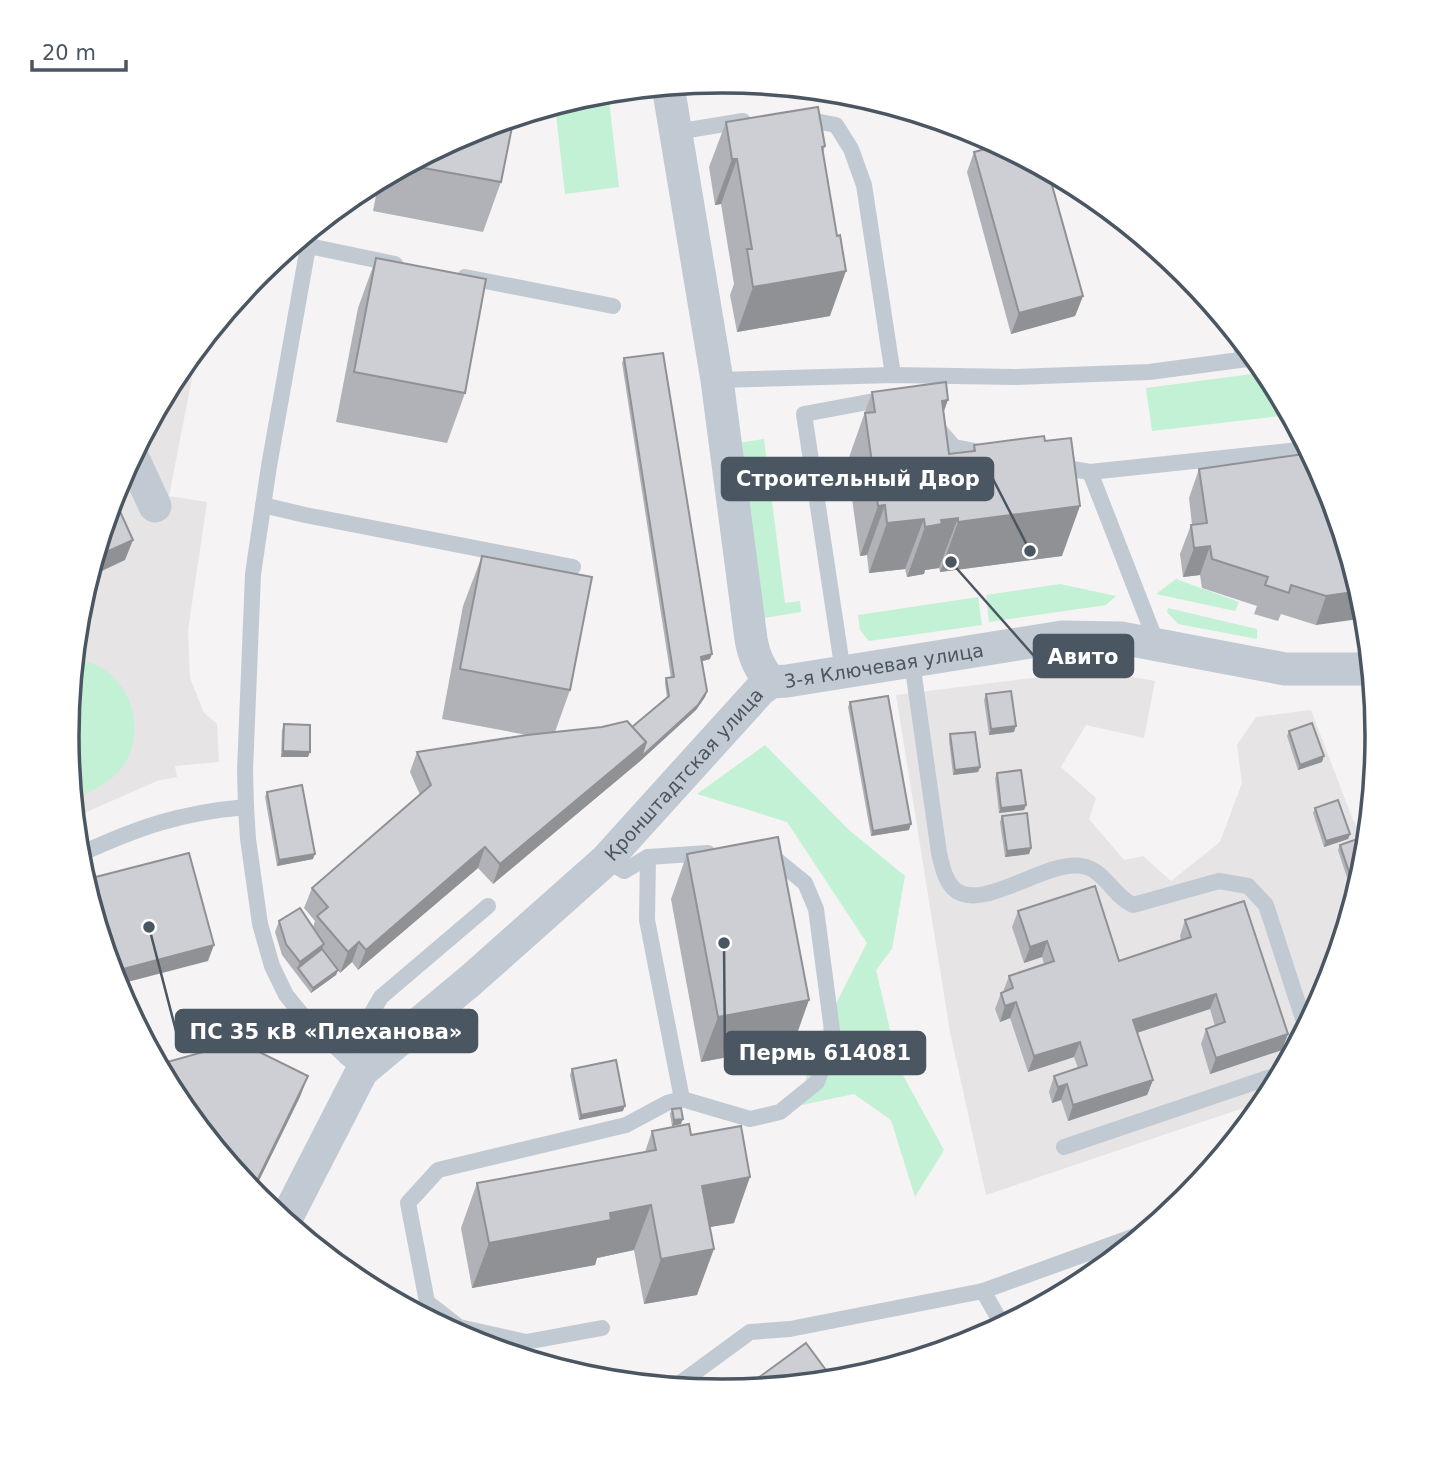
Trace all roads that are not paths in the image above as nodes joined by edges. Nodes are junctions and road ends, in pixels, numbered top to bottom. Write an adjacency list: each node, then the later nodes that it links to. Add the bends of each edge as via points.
1 (670, 95): 4 (street, Кронштадтская улица)
2 (782, 115): 11 (lane, via 836,125 851,149 864,185)
3 (758, 119): 4 (lane)
4 (676, 132): 12 (street, Кронштадтская улица)
5 (314, 239): 7 (lane)
6 (309, 243): 20 (lane)
7 (412, 267)
8 (452, 275): 9 (lane)
9 (613, 306)
10 (1243, 360): 11 (lane, via 1149,372 1016,377)
11 (893, 374): 12 (lane)
12 (717, 380): 27 (street, Кронштадтская улица, via 754,656)
13 (907, 394): 26 (lane, via 804,414)
14 (923, 412): 16 (lane, via 954,447)
15 (1298, 450): 19 (lane)
16 (1008, 457)
17 (1036, 462): 19 (lane)
18 (138, 468): 21 (street)
19 (1090, 472): 23 (lane)
20 (263, 505): 22 (lane); 28 (lane, via 253,574)
21 (155, 506)
22 (573, 567)
23 (1157, 644): 24 (street, 3-я Ключевая улица, via 1062,637); 25 (street, 3-я Ключевая улица, via 1285,669)
24 (912, 662): 26 (street, 3-я Ключевая улица); 35 (lane, via 939,853 947,879 960,894 979,896 1055,868 1082,866 1133,905 1219,881 1248,886 1266,905)
25 (1362, 669)
26 (843, 672): 27 (street, 3-я Ключевая улица)
27 (771, 682): 33 (street, Кронштадтская улица)
28 (246, 807): 29 (lane, via 173,818); 36 (lane, via 261,924 272,966 286,995 309,1023)
29 (89, 850)
30 (751, 850): 38 (lane, via 764,849 804,883 817,909 833,1038 817,1082 780,1112 750,1119)
31 (725, 852): 32 (lane)
32 (648, 857): 33 (lane, via 624,871); 38 (lane, via 647,920)
33 (606, 860): 36 (street, Кронштадтская улица, via 471,980)
34 (488, 906): 36 (lane, via 381,998)
35 (1302, 1015)
36 (354, 1064): 40 (street, Кронштадтская улица)
37 (1266, 1078): 39 (lane)
38 (682, 1099): 44 (lane, via 626,1125 438,1170 408,1203 427,1302)
39 (1064, 1147)
40 (289, 1212)
41 (1119, 1242): 42 (lane)
42 (983, 1291): 43 (lane); 47 (lane, via 794,1334 750,1332)
43 (998, 1317)
44 (448, 1318)
45 (602, 1328): 46 (lane, via 526,1342)
46 (476, 1330)
47 (688, 1378)

